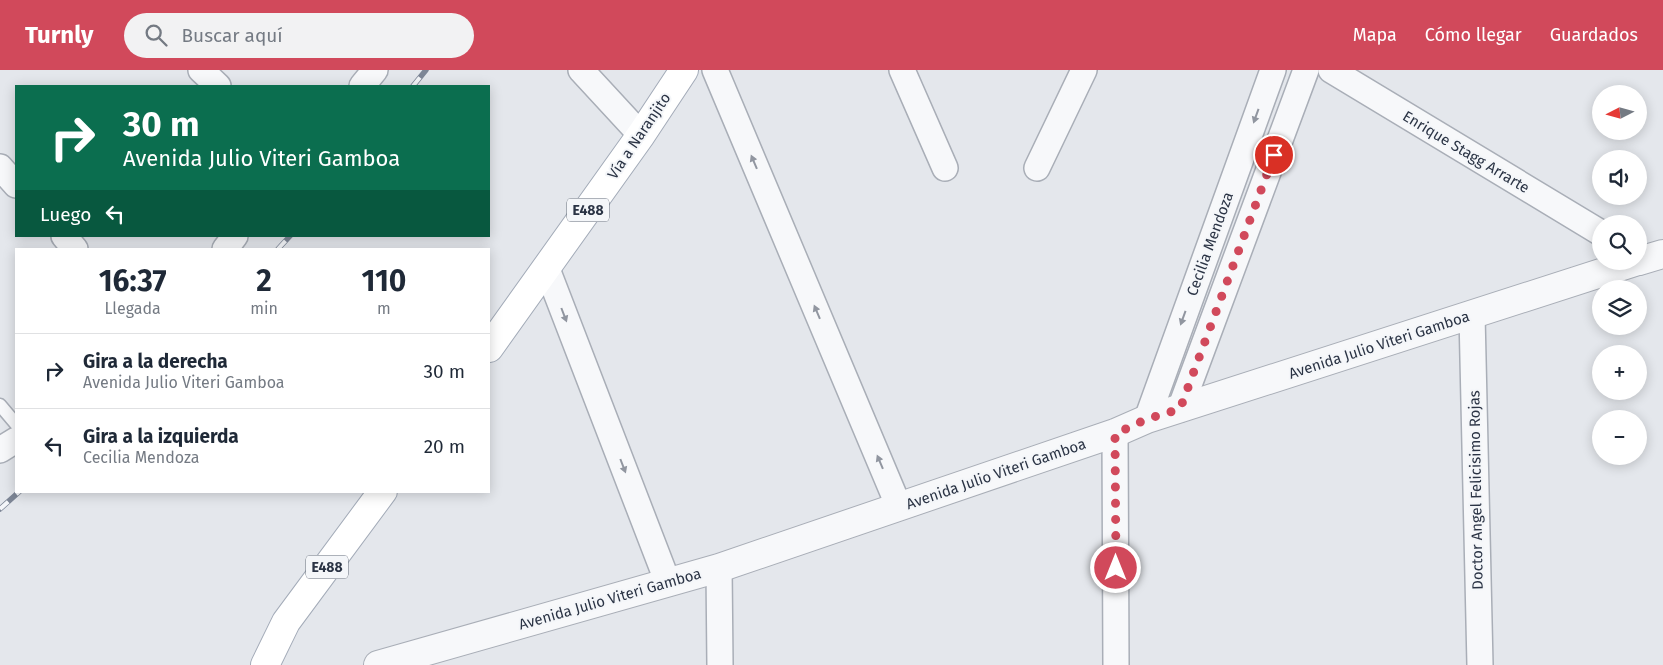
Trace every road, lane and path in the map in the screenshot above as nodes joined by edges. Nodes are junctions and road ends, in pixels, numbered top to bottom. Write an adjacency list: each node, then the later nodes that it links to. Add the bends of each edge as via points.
1 (201, 70): 11 (street)
2 (376, 70): 12 (street)
3 (581, 70): 13 (street)
4 (684, 70): 13 (main road, Vía a Naranjito / E488)
5 (715, 70): 35 (street, one-way to 5)
6 (902, 70): 15 (street)
7 (1084, 70): 16 (street)
8 (1273, 70): 29 (street, Cecilia Mendoza, one-way to 29)
9 (1306, 70): 28 (street, Cecilia Mendoza)
10 (1331, 70): 18 (street, Enrique Stagg Arrarte)
11 (217, 85)
12 (363, 85)
13 (641, 135): 23 (main road, Vía a Naranjito / E488)
14 (0, 167): 17 (street)
15 (945, 168)
16 (1037, 168)
17 (15, 184)
18 (1592, 228)
19 (65, 237): 21 (street)
20 (234, 237): 22 (street)
21 (74, 248)
22 (226, 248)
23 (547, 269): 26 (main road, Vía a Naranjito / E488); 37 (street, one-way to 37)
24 (1609, 270): 25 (street, Avenida Julio Viteri Gamboa)
25 (1472, 315): 28 (street, Avenida Julio Viteri Gamboa); 42 (street, Doctor Angel Felicisimo Rojas)
26 (490, 347)
27 (0, 405): 30 (lane)
28 (1180, 409): 29 (street, Avenida Julio Viteri Gamboa)
29 (1147, 419): 31 (street, Avenida Julio Viteri Gamboa)
30 (15, 423)
31 (1115, 434): 35 (street, Avenida Julio Viteri Gamboa); 41 (street)
32 (15, 441): 33 (street)
33 (0, 450)
34 (382, 493): 38 (main road, E488, via 286,622)
35 (899, 507): 36 (street, Avenida Julio Viteri Gamboa)
36 (719, 568): 37 (street, Avenida Julio Viteri Gamboa); 40 (street)
37 (668, 583): 39 (street, Avenida Julio Viteri Gamboa)
38 (266, 665)
39 (378, 665)
40 (720, 665)
41 (1116, 665)
42 (1480, 665)

